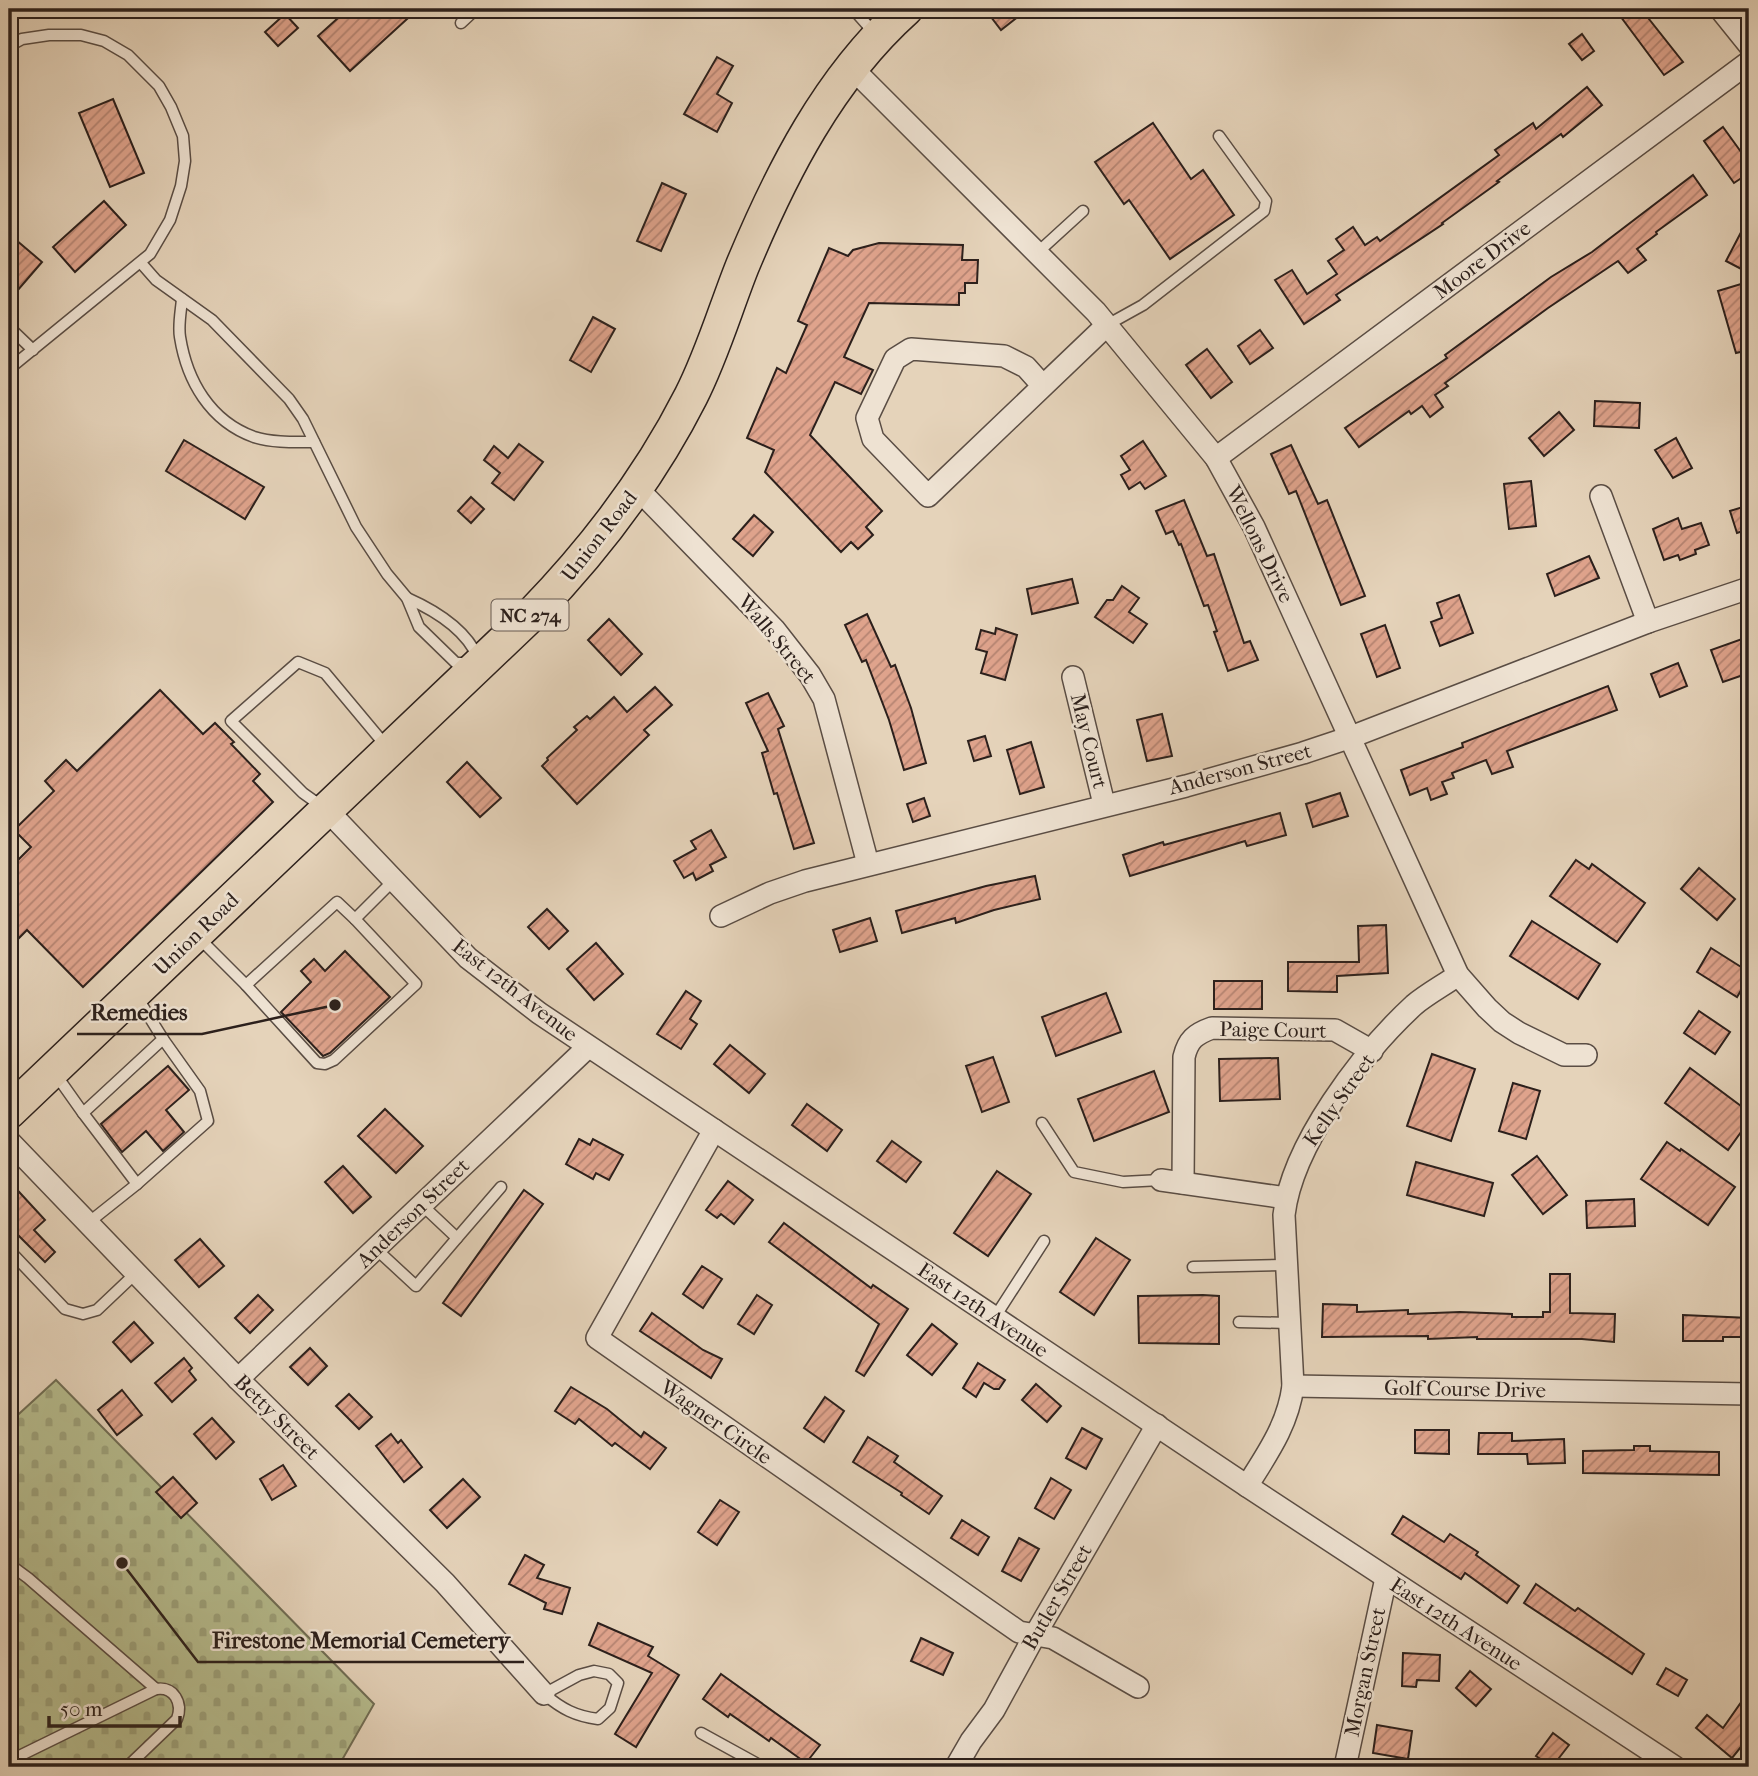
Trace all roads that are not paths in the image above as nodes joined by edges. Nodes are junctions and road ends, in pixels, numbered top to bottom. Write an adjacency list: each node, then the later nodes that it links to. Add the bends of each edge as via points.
1 (477, 9): 5 (lane)
2 (853, 9): 6 (lane)
3 (906, 9): 6 (main road, Union Road / NC 274)
4 (1720, 9): 7 (street)
5 (461, 23)
6 (878, 37): 10 (main road, Union Road / NC 274)
7 (1749, 44)
8 (9, 46): 14 (lane, via 49,35 104,41 140,65 159,86 183,136 185,161 170,220)
9 (1749, 62): 22 (street, Moore Drive)
10 (852, 67): 13 (street, Wellons Drive); 23 (main road, Union Road / NC 274, via 797,151 765,214 692,395)
11 (1219, 136): 16 (lane, via 1266,201 1264,211 1143,305)
12 (1083, 211): 13 (lane)
13 (1037, 253): 16 (street, Wellons Drive)
14 (141, 263): 15 (lane); 18 (lane)
15 (182, 299): 21 (lane, via 212,320 289,399); 21 (lane, via 180,335 191,377 217,415 255,437)
16 (1107, 325): 20 (street); 22 (street, Wellons Drive)
17 (9, 327): 18 (lane)
18 (33, 350): 19 (lane)
19 (9, 369)
20 (1043, 386): 20 (street, via 928,496 873,439 867,418 895,359 911,349 1004,356 1026,367)
21 (314, 442): 26 (lane, via 356,527)
22 (1216, 458): 30 (street, Wellons Drive, via 1254,527)
23 (637, 488): 28 (main road, Union Road / NC 274, via 556,590); 34 (street, Walls Street, via 774,629 810,675 824,699)
24 (1601, 496): 27 (street)
25 (1749, 588): 27 (street, Anderson Street)
26 (407, 598): 28 (lane, via 435,611 473,647); 28 (lane, via 419,627 456,663)
27 (1648, 622): 30 (street, Anderson Street)
28 (480, 663): 31 (main road, Union Road / NC 274)
29 (1073, 677): 32 (street, May Court)
30 (1351, 737): 32 (street, Anderson Street, via 1186,786); 39 (street, Wellons Drive)
31 (389, 750): 33 (main road, Union Road / NC 274); 33 (lane, via 325,674 298,662 231,721 303,793)
32 (1104, 804): 34 (street, Anderson Street)
33 (327, 810): 35 (street, East 12th Avenue); 38 (main road, Union Road / NC 274)
34 (868, 864): 36 (street, Anderson Street, via 770,893)
35 (393, 881): 37 (lane); 43 (street, East 12th Avenue, via 468,958)
36 (721, 916)
37 (355, 919): 40 (lane, via 337,902); 40 (lane, via 416,984 334,1060 317,1063)
38 (196, 934): 40 (lane); 41 (main road, Union Road / NC 274)
39 (1458, 975): 44 (street, Kelly Street, via 1415,1004); 45 (street, Wellons Drive, via 1486,1008 1518,1033 1564,1055)
40 (246, 985)
41 (134, 993): 42 (lane); 46 (main road, Union Road / NC 274)
42 (163, 1039): 48 (lane); 54 (lane, via 200,1091 208,1121)
43 (588, 1047): 50 (street, East 12th Avenue); 57 (street, Anderson Street)
44 (1372, 1051): 53 (street, Paige Court, via 1335,1030 1212,1028 1197,1033 1187,1044 1184,1057); 56 (street, Kelly Street, via 1303,1149)
45 (1586, 1055)
46 (53, 1070): 47 (main road, Union Road / NC 274); 48 (lane)
47 (9, 1112)
48 (83, 1113): 54 (lane)
49 (1042, 1123): 52 (lane, via 1074,1172 1123,1182)
50 (714, 1130): 66 (street, East 12th Avenue); 76 (street, Wagner Circle, via 597,1338 1019,1632)
51 (9, 1141): 58 (street, Betty Street)
52 (1161, 1180): 53 (street)
53 (1183, 1183): 56 (street)
54 (137, 1184): 58 (lane)
55 (501, 1187): 59 (lane)
56 (1286, 1198): 63 (street, Kelly Street)
57 (422, 1205): 59 (lane); 61 (street, Anderson Street)
58 (88, 1223): 65 (street, Betty Street)
59 (457, 1238): 61 (lane, via 416,1286)
60 (1044, 1241): 66 (lane)
61 (376, 1249): 69 (street, Anderson Street)
62 (9, 1250): 65 (lane, via 65,1309 83,1314 97,1310)
63 (1285, 1265): 64 (lane); 68 (street, Kelly Street)
64 (1194, 1267)
65 (136, 1273): 69 (street, Betty Street)
66 (995, 1317): 72 (street, East 12th Avenue)
67 (1239, 1322): 68 (lane)
68 (1289, 1323): 70 (street, Kelly Street)
69 (238, 1379): 79 (street, Betty Street, via 445,1583)
70 (1293, 1386): 71 (street, Golf Course Drive); 73 (street, via 1285,1423)
71 (1749, 1394)
72 (1157, 1425): 73 (street, East 12th Avenue); 76 (street, Butler Street)
73 (1247, 1486): 75 (street, East 12th Avenue)
74 (9, 1564): 78 (lane)
75 (1386, 1578): 85 (street, Morgan Street); 86 (street, East 12th Avenue)
76 (1035, 1635): 77 (street, via 1053,1638); 84 (street, Butler Street)
77 (1138, 1687)
78 (156, 1689): 81 (lane); 82 (lane, via 174,1694 180,1714)
79 (544, 1694): 79 (lane, via 577,1716 598,1719 610,1708 618,1683 609,1674 594,1671)
80 (701, 1733): 83 (lane)
81 (9, 1761)
82 (127, 1767)
83 (763, 1767)
84 (956, 1767)
85 (1345, 1767)
86 (1675, 1767)

